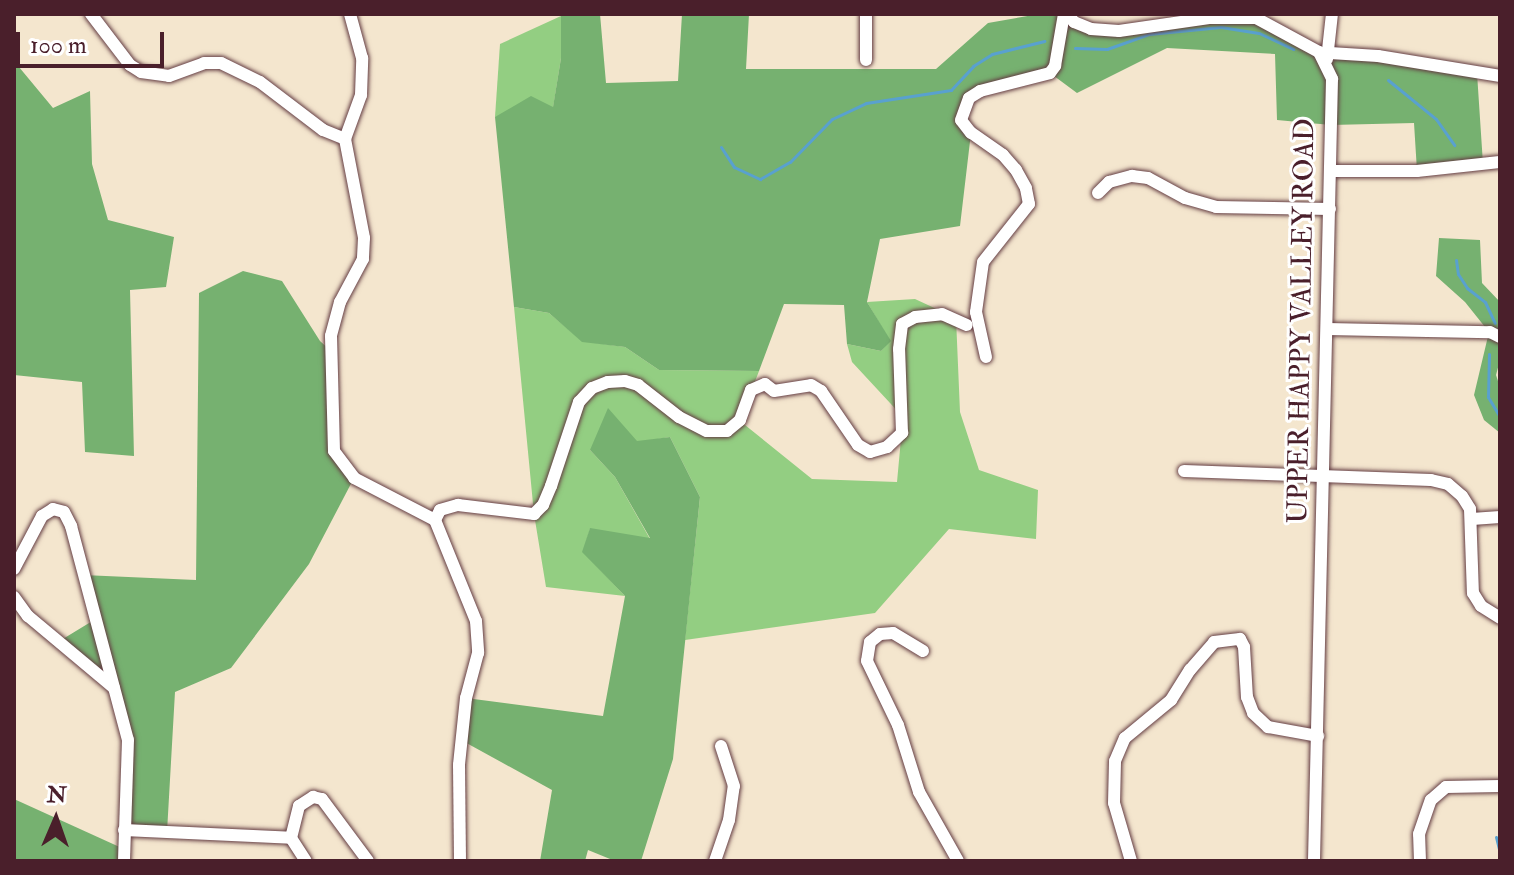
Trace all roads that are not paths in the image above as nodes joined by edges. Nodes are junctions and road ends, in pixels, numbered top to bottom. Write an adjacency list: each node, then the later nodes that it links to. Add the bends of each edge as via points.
1 (91, 14): 9 (street, via 141,72 169,76 204,63 221,63 260,82 323,130)
2 (350, 14): 9 (street, via 362,58 361,95)
3 (866, 14): 7 (street)
4 (1066, 14): 6 (street, via 1091,29 1119,31 1209,18 1256,18); 17 (street, via 1050,73 980,91 969,98 961,120 1016,170 1029,204 983,262 976,312)
5 (1332, 14): 6 (street, UPPER HAPPY VALLEY ROAD)
6 (1328, 57): 8 (street, via 1378,56); 11 (street, UPPER HAPPY VALLEY ROAD)
7 (866, 60)
8 (1500, 76)
9 (345, 139): 22 (street, via 364,238 363,259 340,302 331,336 334,451 354,478)
10 (1500, 162): 11 (street, via 1417,171)
11 (1330, 171): 13 (street, UPPER HAPPY VALLEY ROAD)
12 (1098, 193): 13 (street, via 1109,182 1132,176 1216,207)
13 (1330, 209): 15 (street, UPPER HAPPY VALLEY ROAD)
14 (967, 325): 22 (street, via 942,314 902,324 902,433 887,447 870,452 858,445 821,391 811,385 774,391 765,384 751,390 740,420 727,431 707,431 638,385 608,382 592,388 579,402 551,486 534,514 458,505 440,510)
15 (1327, 329): 16 (street, via 1490,332); 19 (street, UPPER HAPPY VALLEY ROAD)
16 (1500, 337)
17 (986, 357)
18 (1184, 471): 19 (street)
19 (1323, 476): 21 (street, via 1448,484 1462,496); 28 (street, UPPER HAPPY VALLEY ROAD)
20 (1500, 517): 21 (street)
21 (1472, 519): 25 (street, via 1473,593 1481,606)
22 (435, 520): 36 (street, via 479,637 459,765)
23 (14, 569): 27 (street, via 42,516 53,509 64,512)
24 (14, 597): 27 (street, via 28,616)
25 (1500, 618)
26 (923, 651): 38 (street, via 893,633 880,634 867,652 919,792)
27 (114, 688): 31 (street, via 128,740)
28 (1318, 736): 39 (street, via 1268,727 1253,713 1247,697 1240,639 1214,642 1171,700 1125,738 1115,761 1114,803); 40 (street, UPPER HAPPY VALLEY ROAD)
29 (721, 746): 37 (street, via 734,786)
30 (1500, 786): 41 (street, via 1446,787 1431,800 1419,834)
31 (124, 830): 32 (street); 33 (street)
32 (291, 838): 34 (street); 35 (street, via 299,806 313,797 322,799)
33 (124, 861)
34 (306, 861)
35 (368, 861)
36 (460, 861)
37 (715, 861)
38 (958, 861)
39 (1131, 861)
40 (1314, 861)
41 (1420, 861)

